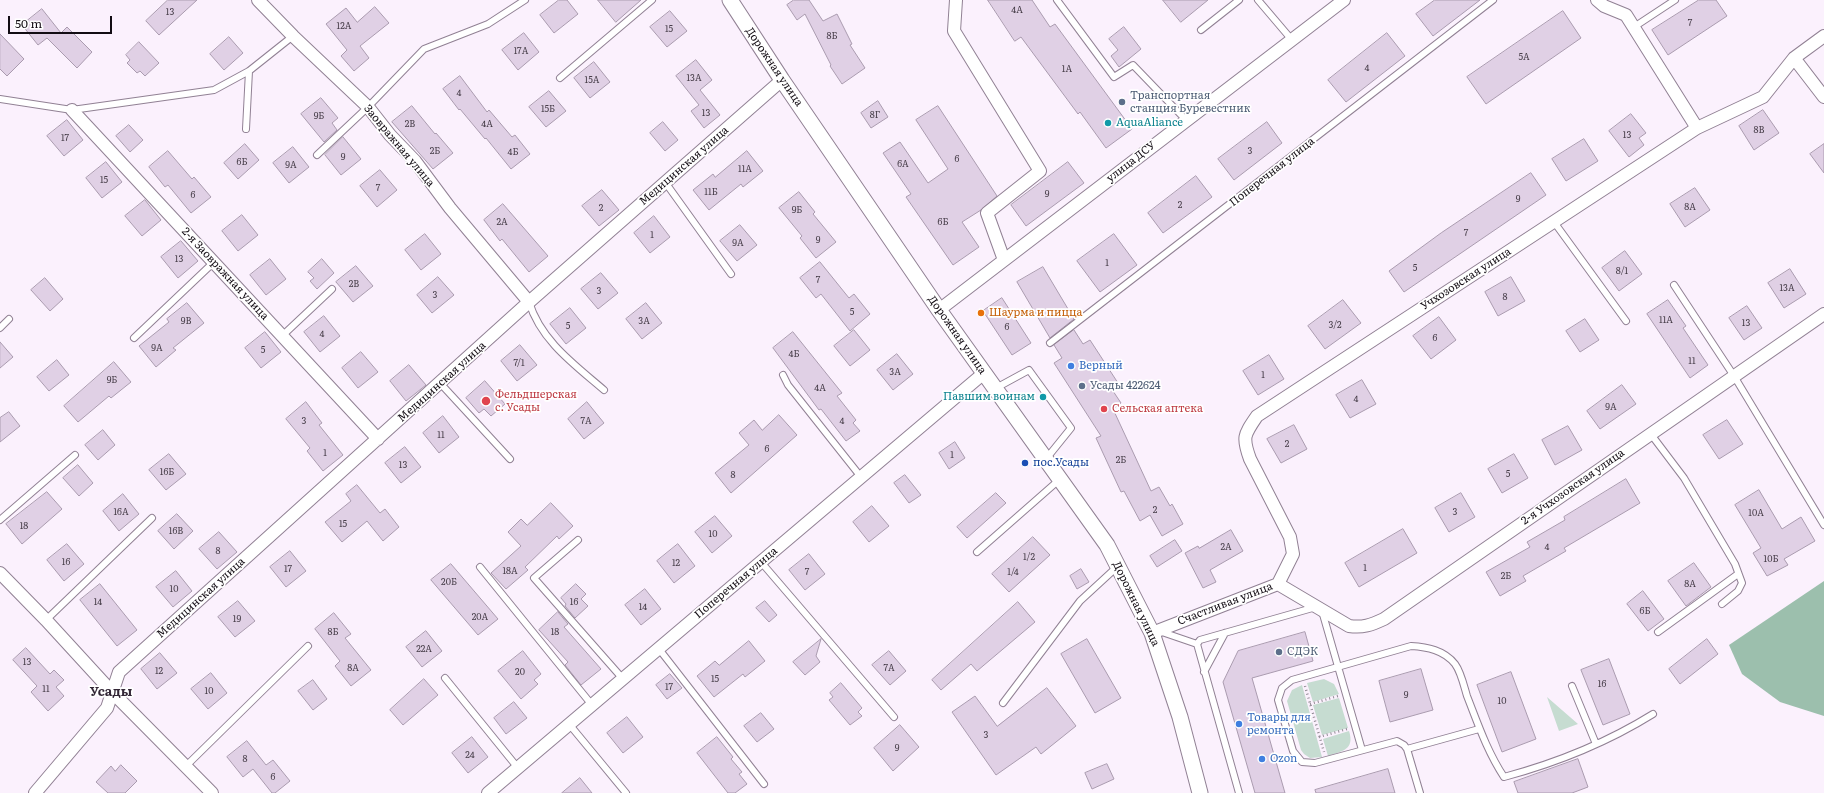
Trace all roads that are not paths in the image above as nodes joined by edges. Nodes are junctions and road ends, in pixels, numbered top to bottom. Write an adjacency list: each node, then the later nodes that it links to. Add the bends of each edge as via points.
1 (258, 0): 15 (street, Заовражная улица)
2 (525, 0): 24 (lane, via 488,24 424,49)
3 (652, 0): 20 (lane)
4 (730, 0): 21 (street, Дорожная улица)
5 (956, 0): 32 (street, via 954,31 1040,171 987,213)
6 (1057, 0): 26 (lane, via 1114,77 1133,65)
7 (1239, 0): 14 (lane)
8 (1258, 0): 17 (lane)
9 (1344, 0): 17 (street, улица ДСУ)
10 (1493, 0): 45 (lane, Поперечная улица)
11 (1596, 0): 13 (street, via 1626,15)
12 (1675, 0): 13 (lane)
13 (1634, 27): 27 (street)
14 (1201, 30)
15 (293, 36): 19 (lane); 24 (street, Заовражная улица)
16 (1824, 36): 18 (street, Учхозовская улица)
17 (1292, 40): 26 (street, улица ДСУ)
18 (1794, 58): 22 (street); 27 (street, Учхозовская улица, via 1763,97)
19 (249, 71): 25 (lane, via 214,90); 28 (lane)
20 (560, 78)
21 (782, 80): 30 (street, Медицинская улица); 38 (street, Дорожная улица)
22 (1824, 97)
23 (0, 99): 25 (lane)
24 (368, 107): 29 (lane); 37 (street, Заовражная улица)
25 (72, 110): 33 (street, 2-я Заовражная улица)
26 (1186, 120): 32 (street, улица ДСУ)
27 (1697, 128): 31 (street, Учхозовская улица)
28 (246, 129)
29 (317, 154)
30 (665, 182): 34 (lane); 37 (street, Медицинская улица)
31 (1554, 222): 41 (lane); 69 (street, Учхозовская улица, via 1257,416 1246,432 1245,445 1290,537 1293,554)
32 (1004, 260): 38 (street, улица ДСУ)
33 (214, 262): 43 (street, 2-я Заовражная улица); 44 (lane)
34 (731, 274)
35 (1674, 285): 48 (lane)
36 (332, 290): 43 (lane)
37 (529, 302): 49 (street, Медицинская улица); 51 (lane, via 534,318 560,352)
38 (939, 310): 46 (street, Дорожная улица)
39 (1824, 314): 48 (street, 2-я Учхозовская улица)
40 (9, 319): 42 (lane)
41 (1626, 321)
42 (0, 328)
43 (282, 336): 53 (street, 2-я Заовражная улица)
44 (134, 338)
45 (1050, 343)
46 (984, 373): 50 (street, Дорожная улица); 57 (street, Поперечная улица)
47 (783, 375): 57 (lane, via 788,385)
48 (1734, 376): 52 (street, 2-я Учхозовская улица); 61 (lane)
49 (440, 383): 53 (street, Медицинская улица); 55 (lane)
50 (995, 389): 56 (street, Дорожная улица); 56 (lane, via 1029,370 1071,428)
51 (604, 390)
52 (1650, 433): 68 (lane, via 1684,478 1735,564); 71 (street, 2-я Учхозовская улица, via 1384,619 1369,626 1349,626)
53 (378, 439): 84 (street, Медицинская улица, via 119,672)
54 (75, 455): 60 (lane)
55 (510, 458)
56 (1045, 461): 58 (street, Дорожная улица)
57 (861, 477): 64 (street, Поперечная улица)
58 (1059, 480): 63 (lane); 65 (street, Дорожная улица, via 1107,545)
59 (152, 518): 72 (lane)
60 (0, 520)
61 (1824, 525)
62 (578, 540): 82 (lane, via 534,578)
63 (977, 552)
64 (761, 562): 78 (street, Поперечная улица); 88 (lane)
65 (1118, 566): 73 (street, Дорожная улица); 85 (lane, via 1080,601)
66 (480, 567): 86 (lane)
67 (0, 572): 72 (street)
68 (1738, 574): 70 (lane, via 1742,583 1738,591); 74 (lane)
69 (1278, 584): 71 (street, Счастливая улица); 73 (street, Счастливая улица)
70 (1722, 604)
71 (1319, 609): 75 (lane); 79 (lane)
72 (46, 620): 84 (street)
73 (1155, 632): 76 (lane); 101 (street, Дорожная улица)
74 (1658, 632)
75 (1225, 633): 76 (lane, via 1200,640); 80 (lane)
76 (1197, 644): 80 (lane)
77 (308, 646): 94 (lane)
78 (659, 649): 82 (street, Поперечная улица); 96 (lane)
79 (1338, 667): 90 (lane, via 1411,646 1435,650 1456,665); 92 (lane); 92 (lane, via 1286,684 1278,700 1284,722 1297,758 1308,763)
80 (1204, 672): 102 (lane)
81 (445, 678): 95 (lane)
82 (623, 679): 86 (street, Поперечная улица)
83 (1572, 686): 91 (lane)
84 (112, 692): 94 (street); 97 (street, Медицинская улица, via 107,708)
85 (1003, 703)
86 (592, 705): 89 (street, Поперечная улица)
87 (1653, 714): 91 (lane)
88 (894, 717)
89 (569, 724): 95 (street, Поперечная улица); 100 (lane)
90 (1479, 729): 91 (lane, via 1504,777); 93 (lane)
91 (1596, 744)
92 (1362, 750): 93 (lane, via 1397,741)
93 (1407, 750): 103 (lane)
94 (186, 766): 98 (street)
95 (518, 768): 99 (street, Поперечная улица)
96 (764, 784)
97 (35, 793)
98 (212, 793)
99 (488, 793)
100 (626, 793)
101 (1200, 793)
102 (1238, 793)
103 (1420, 793)

